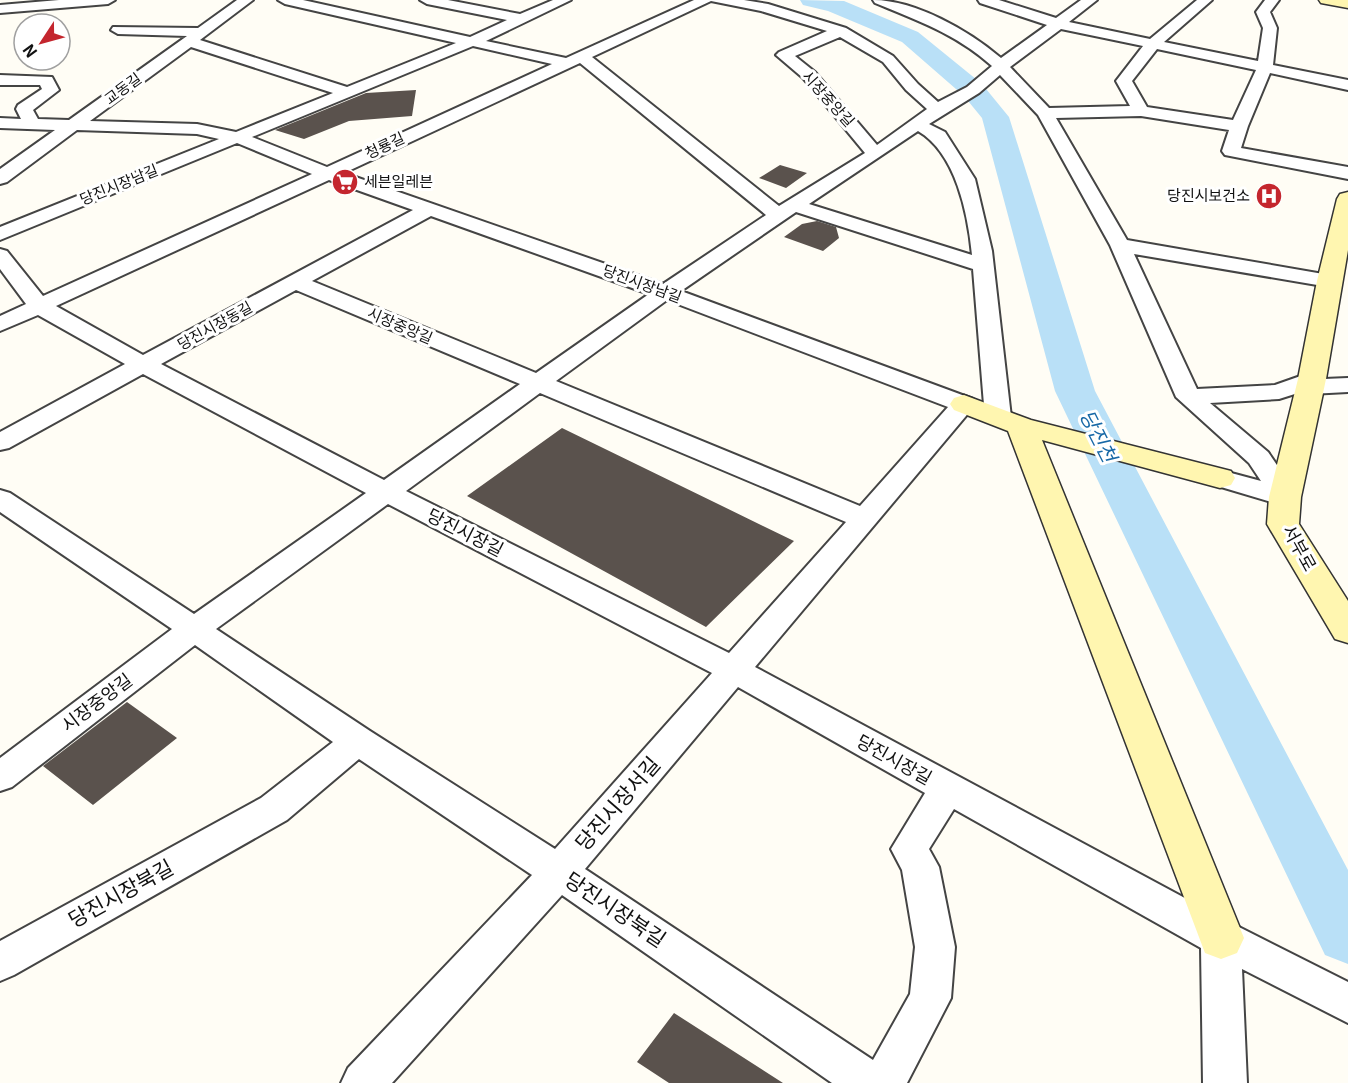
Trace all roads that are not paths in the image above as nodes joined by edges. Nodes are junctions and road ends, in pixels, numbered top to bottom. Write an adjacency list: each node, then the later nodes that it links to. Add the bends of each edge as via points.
1 (108, 0): 16 (street)
2 (246, 0): 21 (street, 교동길)
3 (285, 0): 14 (street)
4 (427, 0): 17 (street)
5 (564, 0): 17 (street, 당진시장남길)
6 (705, 0): 24 (street, 청룡길)
7 (717, 0): 20 (street, via 763,7)
8 (880, 0): 25 (street, via 942,25 976,44)
9 (985, 0): 18 (street)
10 (1090, 0): 18 (street)
11 (1205, 0): 23 (street)
12 (1272, 0): 26 (street, via 1263,12 1270,28)
13 (1327, 0): 15 (main road)
14 (311, 3): 22 (street)
15 (1348, 3)
16 (0, 9)
17 (522, 19): 22 (street, 당진시장남길)
18 (1059, 24): 23 (street); 25 (street)
19 (118, 30): 21 (street)
20 (842, 31): 30 (street, via 888,59); 39 (street, 시장중앙길, via 784,55 809,75)
21 (195, 37): 29 (street); 36 (street, 교동길)
22 (473, 41): 24 (street); 29 (street, 당진시장남길)
23 (1153, 44): 26 (street); 31 (street, via 1124,81)
24 (572, 60): 40 (street, 청룡길); 45 (street, via 588,61)
25 (1001, 66): 30 (street, via 973,90); 32 (street)
26 (1265, 68): 28 (street); 37 (street)
27 (0, 80): 34 (street, via 46,80 51,90 24,109)
28 (1348, 85)
29 (347, 92): 38 (street, 당진시장남길)
30 (937, 110): 35 (street)
31 (1141, 111): 32 (street); 37 (street)
32 (1046, 114): 47 (street)
33 (0, 123): 34 (street, 당진시장남길)
34 (33, 124): 36 (street, 당진시장남길)
35 (917, 124): 39 (street); 50 (street, via 939,136 966,179)
36 (71, 126): 38 (street, 당진시장남길, via 197,129); 42 (street, 교동길)
37 (1239, 126): 41 (street, via 1232,151)
38 (237, 137): 40 (street, 당진시장남길); 46 (street, 당진시장남길)
39 (875, 154): 45 (street)
40 (327, 172): 44 (street, 당진시장남길); 54 (street, 청룡길)
41 (1348, 173)
42 (0, 178)
43 (1348, 199): 48 (main road, 서부로)
44 (429, 209): 52 (street, 당진시장동길); 53 (street, 당진시장남길)
45 (786, 210): 50 (street); 53 (street)
46 (0, 234)
47 (1120, 244): 51 (street, via 1198,250); 60 (street)
48 (1342, 253): 51 (main road, 서부로)
49 (0, 255): 54 (street, 당진시장길)
50 (983, 265): 62 (street)
51 (1329, 281): 57 (main road, 서부로)
52 (296, 282): 56 (street, 당진시장동길); 58 (street, 시장중앙길)
53 (665, 292): 58 (street); 61 (street, 당진시장남길)
54 (39, 306): 55 (street, 청룡길); 56 (street, 당진시장길)
55 (0, 324)
56 (144, 365): 63 (street, 당진시장동길); 65 (street, 당진시장길)
57 (1311, 383): 59 (street); 60 (street, via 1279,392); 66 (main road, 서부로)
58 (537, 384): 65 (street); 68 (street)
59 (1348, 385)
60 (1188, 397): 66 (street, via 1259,458)
61 (963, 404): 62 (main road, 당진시장남길); 68 (street, 당진시장서길)
62 (1022, 425): 64 (main road, 당진시장남길); 76 (main road)
63 (0, 442)
64 (1220, 478): 66 (street)
65 (384, 492): 69 (street); 71 (street, 당진시장길)
66 (1285, 497): 70 (main road, 서부로, via 1283,524)
67 (0, 500): 69 (street, 당진시장북길)
68 (865, 519): 71 (street, 당진시장서길)
69 (194, 629): 72 (street, 당진시장북길); 73 (street, 시장중앙길)
70 (1348, 630)
71 (734, 670): 74 (street, 당진시장길); 75 (street, 당진시장서길)
72 (358, 741): 75 (street, 당진시장북길); 77 (street, 당진시장북길, via 274,809)
73 (0, 777)
74 (947, 789): 76 (street, 당진시장길); 81 (street, 당진시장길, via 909,849 920,867 935,947 930,999)
75 (559, 872): 79 (street, 당진시장서길); 80 (street, 당진시장북길)
76 (1221, 938): 78 (street, 당진시장길); 82 (street)
77 (0, 962)
78 (1348, 1003)
79 (363, 1083)
80 (869, 1083)
81 (884, 1083)
82 (1225, 1083)

